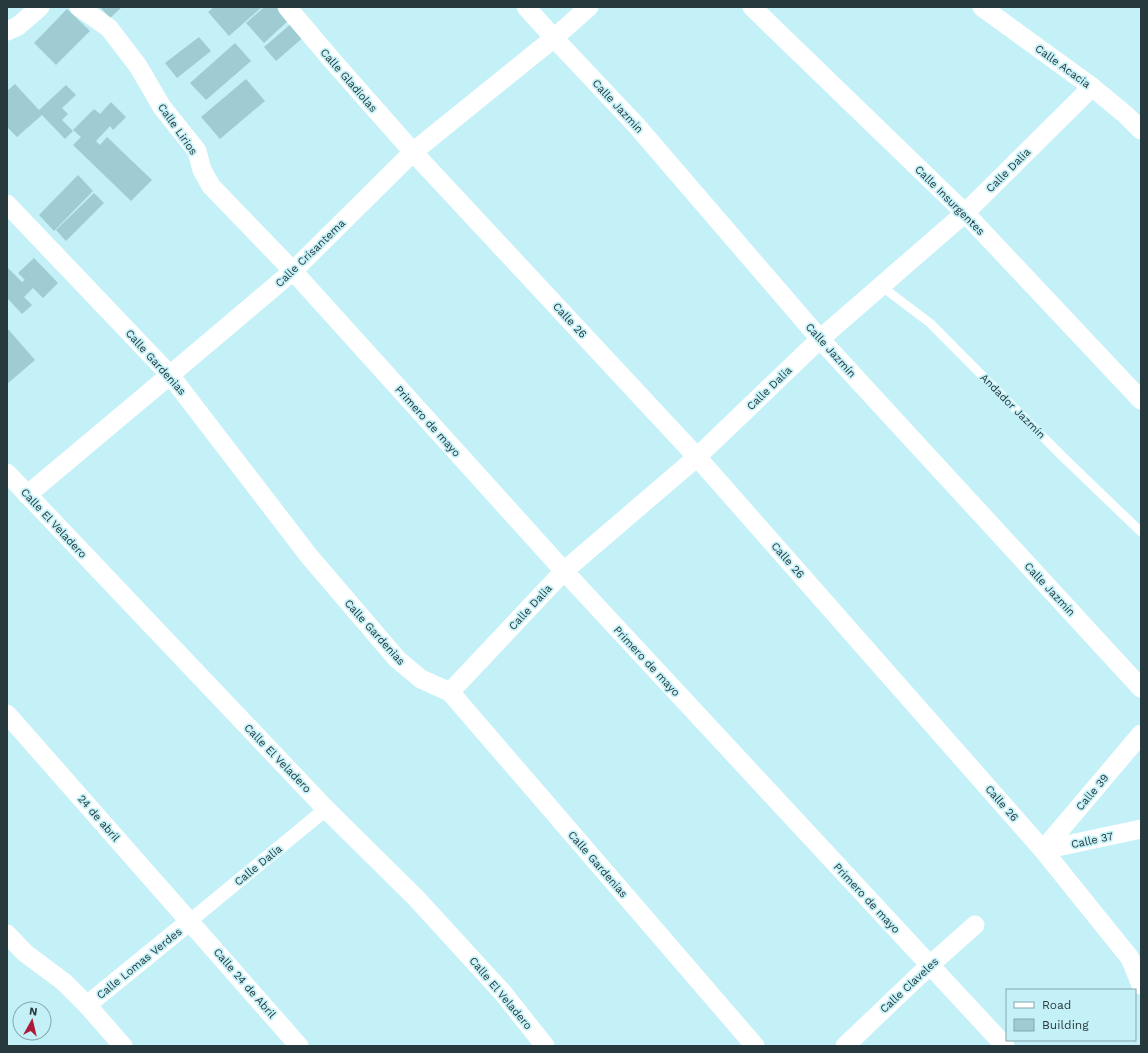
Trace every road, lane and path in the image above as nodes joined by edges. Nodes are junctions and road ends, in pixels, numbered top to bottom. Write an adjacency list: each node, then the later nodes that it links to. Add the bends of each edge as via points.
1 (40, 7): 8 (street, via 18,26)
2 (79, 7): 15 (street, Calle Lirios, via 109,28 138,66 162,107 197,152 202,170 211,186)
3 (287, 7): 12 (street, Calle Gladiolas)
4 (526, 7): 9 (street, Calle Jazmín)
5 (589, 7): 9 (street, Calle Crisantema)
6 (752, 7): 14 (street, Calle Insurgentes)
7 (982, 7): 10 (street, Calle Acacia)
8 (7, 31)
9 (554, 38): 12 (street, Calle Crisantema); 17 (street, Calle Jazmín, via 636,125)
10 (1092, 87): 11 (street, Calle Acacia); 14 (street, Calle Dalia)
11 (1141, 130)
12 (413, 152): 15 (street, Calle Crisantema); 20 (street, Calle 26)
13 (7, 204): 18 (street, Calle Gardenias)
14 (965, 214): 16 (street, Calle Dalia); 19 (street, Calle Insurgentes)
15 (293, 271): 18 (street, Calle Crisantema); 24 (street, Primero de mayo)
16 (881, 286): 17 (street, Calle Dalia); 23 (lane, Andador Jazmín, via 930,323)
17 (820, 339): 20 (street, Calle Dalia); 25 (street, Calle Jazmín)
18 (170, 376): 22 (street, Calle Crisantema); 26 (street, Calle Gardenias, via 309,556 397,659 421,679)
19 (1141, 400)
20 (697, 457): 24 (street, Calle Dalia); 31 (street, Calle 26)
21 (7, 472): 22 (street, Calle El Veladero)
22 (28, 495): 29 (street, Calle El Veladero)
23 (1141, 532)
24 (564, 572): 26 (street, Calle Dalia); 35 (street, Primero de mayo)
25 (1141, 688)
26 (450, 692): 41 (street, Calle Gardenias)
27 (7, 714): 32 (street, 24 de abril)
28 (1141, 734): 31 (street, Calle 39)
29 (326, 809): 32 (street, Calle Dalia); 40 (street, Calle El Veladero, via 417,899 503,993)
30 (1141, 829): 31 (street, Calle 37)
31 (1043, 850): 36 (street, Calle 26, via 1130,958)
32 (190, 921): 37 (street, Calle Lomas Verdes); 39 (street, Calle 24 de Abril)
33 (975, 925): 35 (street, Calle Claveles)
34 (7, 934): 37 (street, via 25,953 64,982)
35 (930, 965): 42 (street, Calle Claveles); 43 (street, Primero de mayo)
36 (1141, 985)
37 (87, 1005): 38 (street)
38 (123, 1046)
39 (299, 1046)
40 (545, 1046)
41 (755, 1046)
42 (845, 1046)
43 (1005, 1046)

